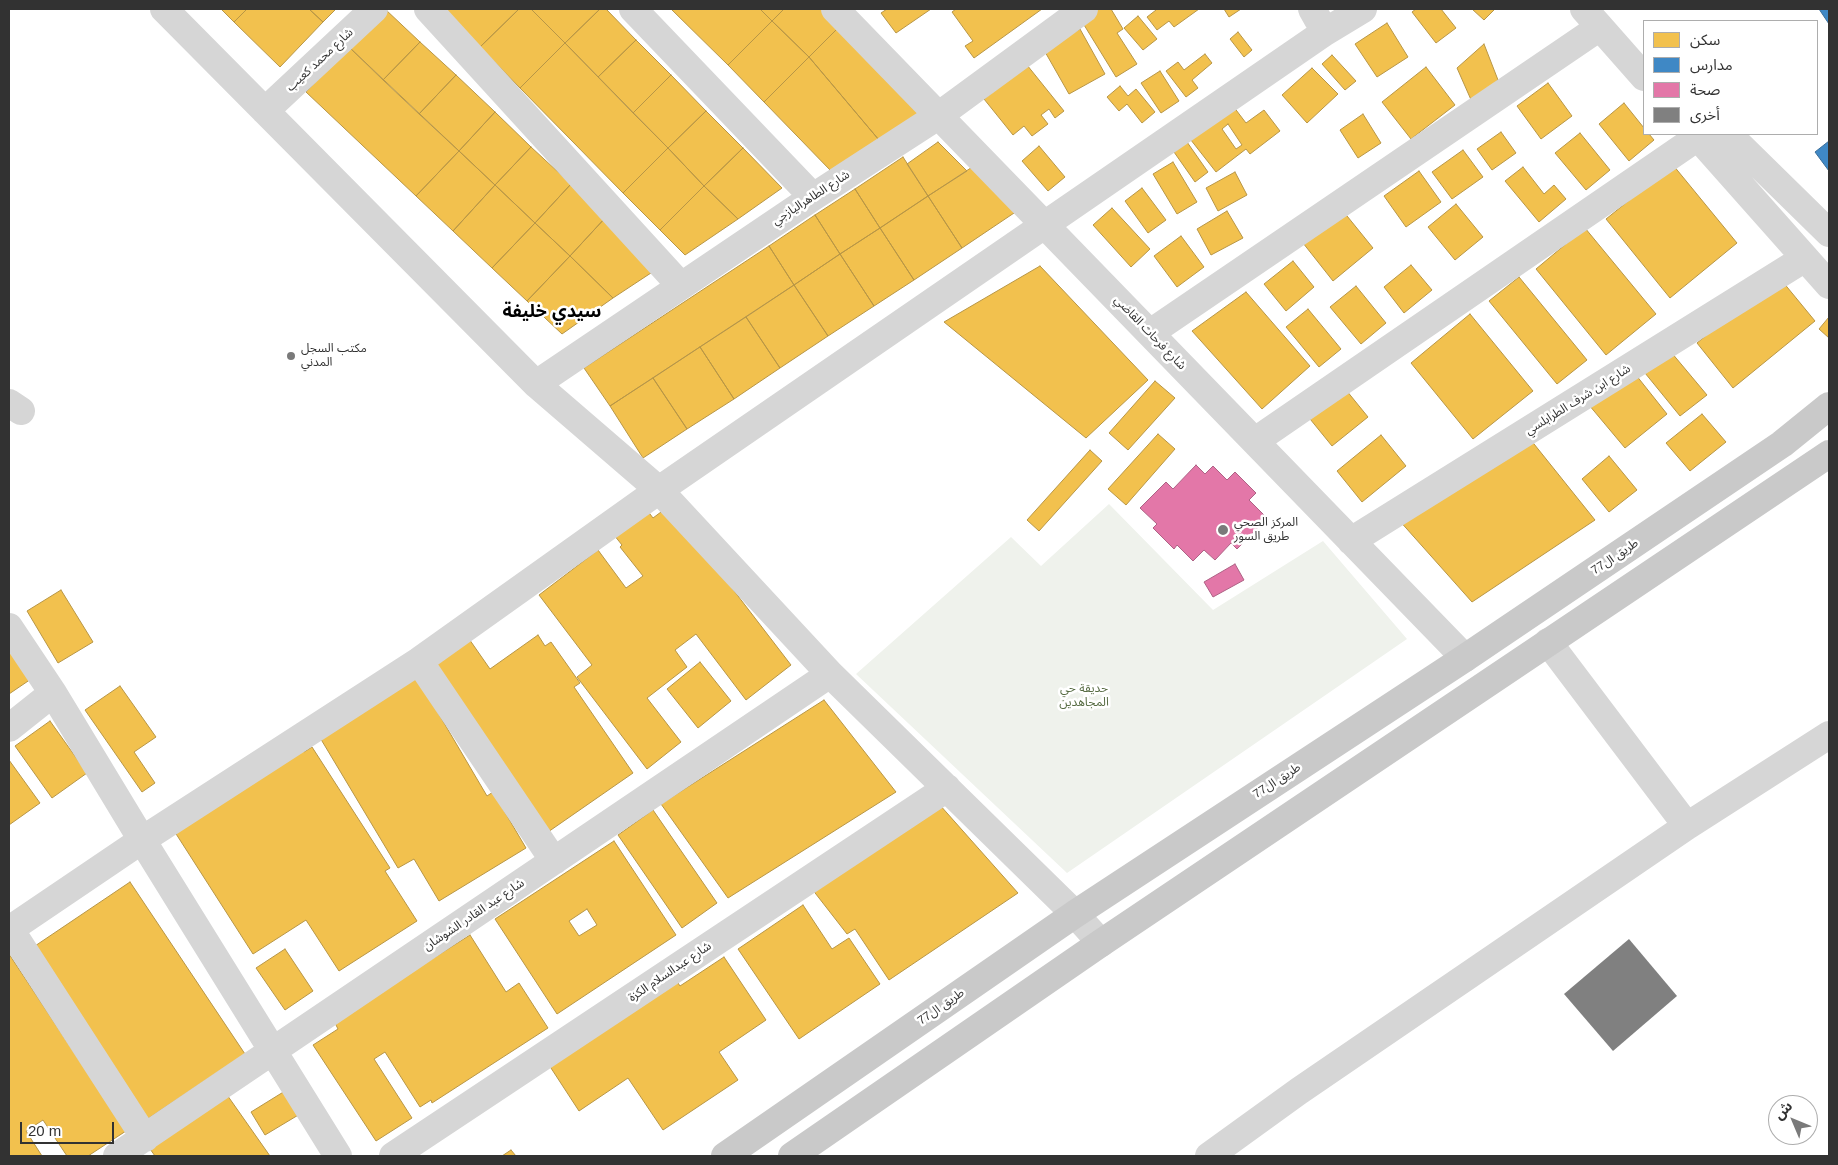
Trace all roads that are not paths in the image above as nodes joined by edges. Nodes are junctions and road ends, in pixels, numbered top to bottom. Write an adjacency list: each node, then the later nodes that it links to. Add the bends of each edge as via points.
1 (164, 9): 12 (street)
2 (374, 9): 12 (street, شارع محمد كعيب)
3 (428, 9): 21 (street)
4 (633, 9): 16 (street)
5 (1084, 9): 13 (street, شارع الطاهراليازجي)
6 (1364, 9): 9 (street)
7 (849, 13): 13 (street, شارع فرحات القاضي)
8 (1596, 15): 10 (street); 11 (street); 22 (street)
9 (1319, 20): 17 (street)
10 (1643, 49)
11 (1643, 76)
12 (265, 111): 23 (street)
13 (938, 116): 16 (street, شارع الطاهراليازجي); 17 (street, شارع فرحات القاضي)
14 (1729, 135): 18 (street)
15 (1696, 136): 19 (street); 25 (street)
16 (813, 197): 21 (street, شارع الطاهراليازجي)
17 (1044, 225): 22 (street, شارع فرحات القاضي); 28 (street)
18 (1829, 233)
19 (1805, 258): 20 (street); 30 (street, شارع ابن شرف الطرابلسي)
20 (1829, 285)
21 (681, 286): 23 (street, شارع الطاهراليازجي)
22 (1150, 333): 25 (street, شارع فرحات القاضي)
23 (536, 384): 28 (street)
24 (1829, 406): 33 (main road, طريق ال77, via 1782,444)
25 (1254, 441): 30 (street, شارع فرحات القاضي)
26 (1829, 454): 29 (main road)
27 (1829, 479): 29 (main road)
28 (659, 490): 34 (street); 35 (street)
29 (1778, 490): 32 (main road)
30 (1351, 541): 33 (street, شارع فرحات القاضي)
31 (9, 626): 36 (street)
32 (1548, 642): 40 (street); 45 (main road)
33 (1465, 658): 43 (main road, طريق ال77)
34 (419, 660): 41 (street); 42 (street)
35 (830, 674): 39 (street); 42 (street, شارع عبد القادر الشوشان)
36 (53, 693): 37 (street); 41 (street)
37 (9, 728)
38 (1829, 735): 40 (street)
39 (947, 788): 43 (street); 50 (street, شارع عبدالسلام الكزة)
40 (1687, 826): 53 (street)
41 (142, 840): 44 (street); 46 (street)
42 (554, 861): 46 (street, شارع عبد القادر الشوشان)
43 (1075, 914): 45 (street); 51 (main road, طريق ال77)
44 (9, 929): 47 (street)
45 (1101, 943): 52 (main road)
46 (272, 1052): 47 (street, شارع عبد القادر الشوشان); 49 (street)
47 (144, 1138): 48 (street, شارع عبد القادر الشوشان)
48 (117, 1156)
49 (338, 1156)
50 (393, 1156)
51 (725, 1156)
52 (792, 1156)
53 (1209, 1156)

